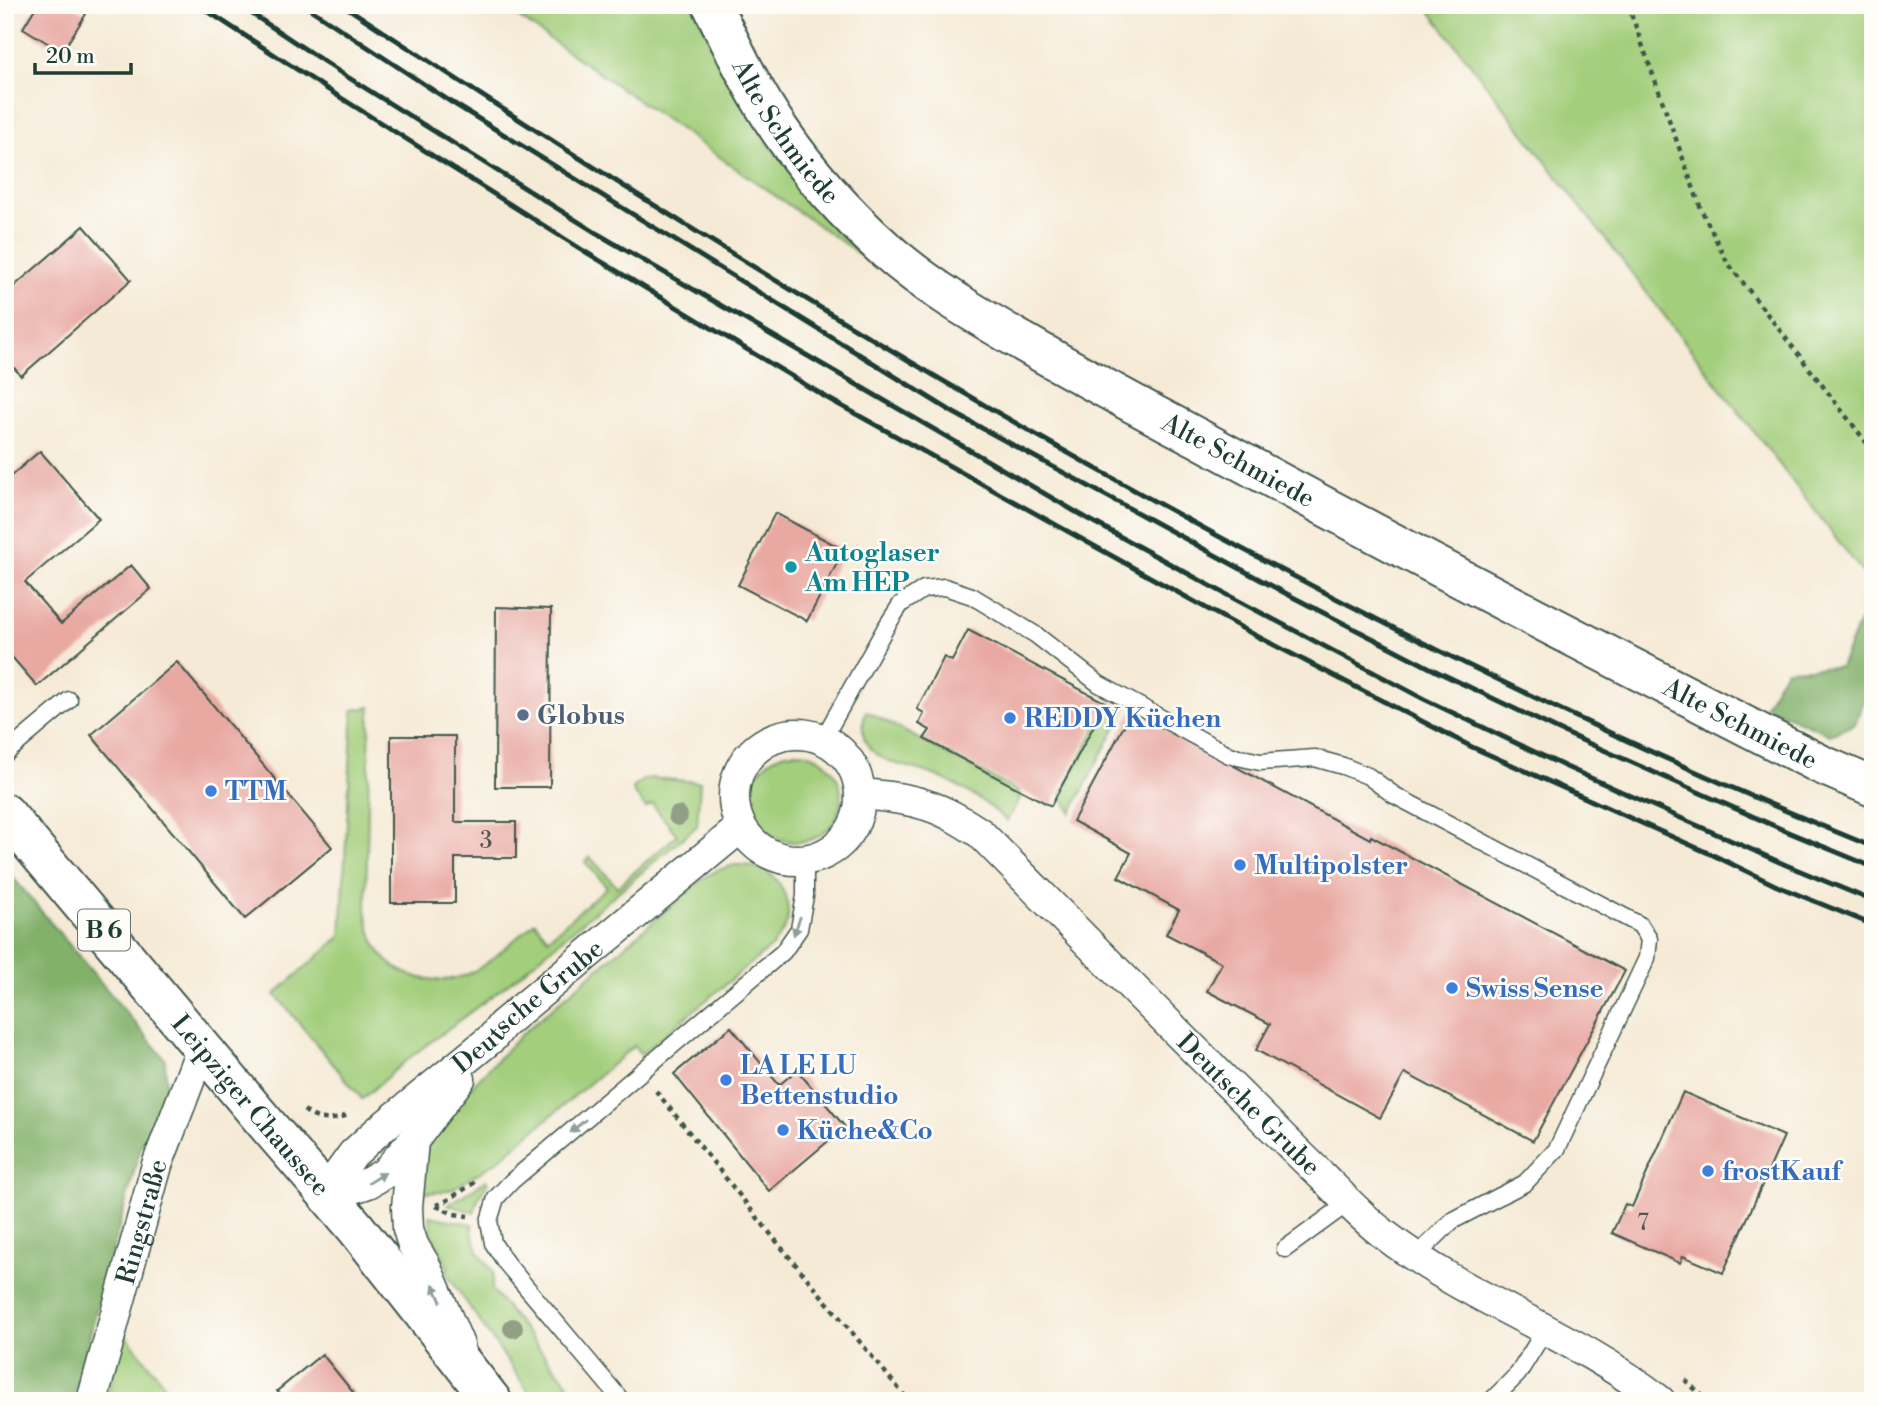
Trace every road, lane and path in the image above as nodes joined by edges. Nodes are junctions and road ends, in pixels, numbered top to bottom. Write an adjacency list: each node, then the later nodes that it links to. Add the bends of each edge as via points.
1 (712, 5): 7 (street, Alte Schmiede, via 767,110 805,166 885,249 960,306 1464,582)
2 (1628, 5): 3 (path, via 1701,209 1727,262)
3 (1873, 452)
4 (69, 700): 6 (lane)
5 (823, 739): 8 (street, via 842,752 855,771); 10 (street, via 809,734 781,736 761,745 746,760 734,793); 21 (lane, via 901,604 925,589 946,587 972,596 1036,635 1099,684 1229,755 1260,762 1314,758 1368,776 1640,925 1649,939 1647,958 1557,1149 1525,1183 1452,1221)
6 (5, 754)
7 (1873, 787)
8 (861, 794): 11 (street, via 857,817 846,838 827,853); 17 (street, Deutsche Grube, via 925,804 980,833)
9 (5, 813): 13 (street, Leipziger Chaussee / B 6)
10 (741, 827): 11 (street, via 762,849 782,858); 12 (street, Deutsche Grube)
11 (805, 860): 19 (lane, one-way to 19, via 799,929 783,952 512,1181 496,1198)
12 (493, 1037): 15 (street); 16 (street, Deutsche Grube, via 354,1154)
13 (202, 1047): 16 (street, Leipziger Chaussee / B 6); 25 (street, Ringstraße, via 157,1165)
14 (651, 1085): 27 (path)
15 (413, 1141): 16 (street, one-way to 15, via 385,1173); 24 (street, one-way to 15, via 408,1229)
16 (328, 1196): 24 (street, Leipziger Chaussee / B 6)
17 (1348, 1203): 20 (lane); 21 (street, Deutsche Grube)
18 (424, 1207): 19 (path)
19 (489, 1221): 26 (lane, via 493,1242 506,1263)
20 (1285, 1249)
21 (1415, 1257): 22 (street, Deutsche Grube)
22 (1545, 1330): 28 (lane, via 1518,1374); 29 (street, Deutsche Grube)
23 (1676, 1373): 30 (path)
24 (483, 1389)
25 (92, 1401)
26 (622, 1401)
27 (909, 1401)
28 (1491, 1401)
29 (1661, 1401)
30 (1708, 1401)

